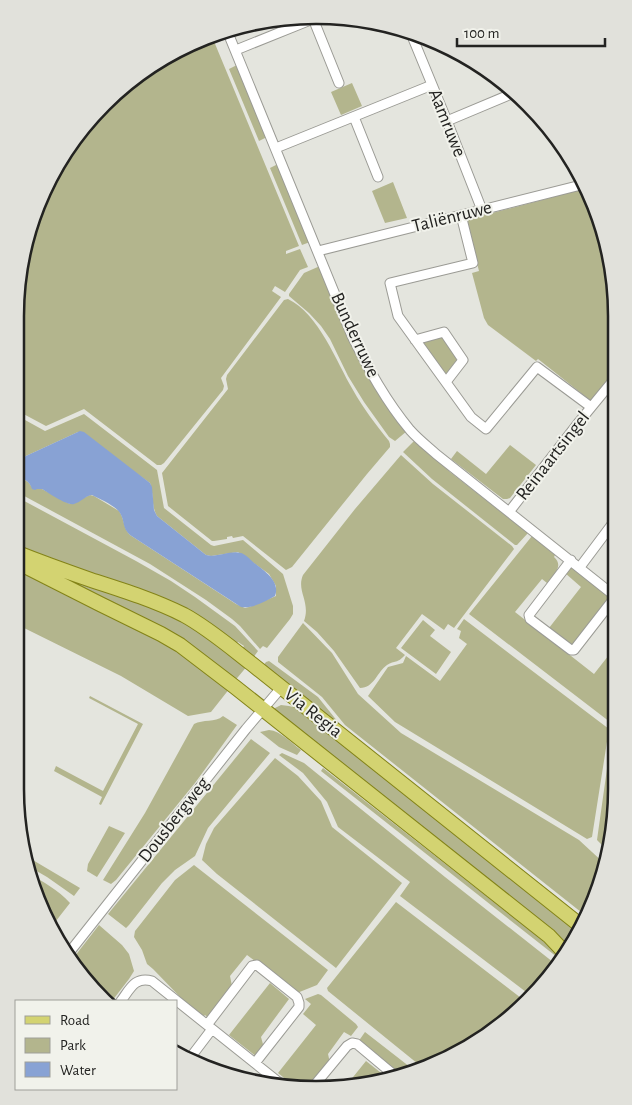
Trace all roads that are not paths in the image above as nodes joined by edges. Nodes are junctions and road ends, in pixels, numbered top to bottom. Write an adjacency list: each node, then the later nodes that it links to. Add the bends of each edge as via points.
1 (301, 24): 5 (street)
2 (315, 24): 6 (street)
3 (230, 37): 5 (street, Bunderruwe)
4 (414, 40): 7 (street, Aamruwe)
5 (236, 50): 11 (street, Bunderruwe)
6 (339, 83)
7 (432, 85): 9 (street); 10 (street, Aamruwe)
8 (508, 95): 10 (street)
9 (354, 118): 11 (street); 12 (street)
10 (447, 121): 14 (street, Aamruwe)
11 (276, 148): 16 (street, Bunderruwe)
12 (378, 177)
13 (577, 186): 14 (street, Taliënruwe)
14 (482, 210): 15 (street, Taliënruwe)
15 (460, 215): 16 (street, Taliënruwe); 17 (street, via 473,264 390,283 398,316)
16 (318, 251): 21 (street, Bunderruwe, via 352,336 390,404 436,454)
17 (415, 340): 18 (street); 18 (street, via 444,332 463,360)
18 (446, 382): 20 (street, via 471,417 486,429 537,367)
19 (608, 387): 20 (street, Reinaartsingel)
20 (591, 407): 21 (street, Reinaartsingel)
21 (508, 512): 24 (street, Bunderruwe)
22 (608, 530): 26 (street)
23 (24, 556): 29 (main road, Via Regia, via 185,616)
24 (570, 560): 26 (street, Bunderruwe); 28 (street, via 529,615 530,619 574,650)
25 (24, 566): 30 (main road, Via Regia, via 162,634)
26 (580, 568): 27 (street, Bunderruwe)
27 (608, 590)
28 (608, 606)
29 (281, 688): 30 (street, Dousbergweg); 31 (main road, Via Regia)
30 (263, 709): 32 (main road, Via Regia); 33 (street, Dousbergweg)
31 (576, 922)
32 (561, 948)
33 (72, 949)
34 (122, 1000): 35 (street, via 140,980 152,981)
35 (176, 1000)
36 (178, 1002): 37 (street)
37 (209, 1027): 38 (street); 39 (street); 39 (street, via 252,966 258,965 298,997 299,1007)
38 (193, 1054)
39 (255, 1063): 41 (street)
40 (390, 1072): 42 (street, via 352,1043)
41 (274, 1078)
42 (318, 1081)

